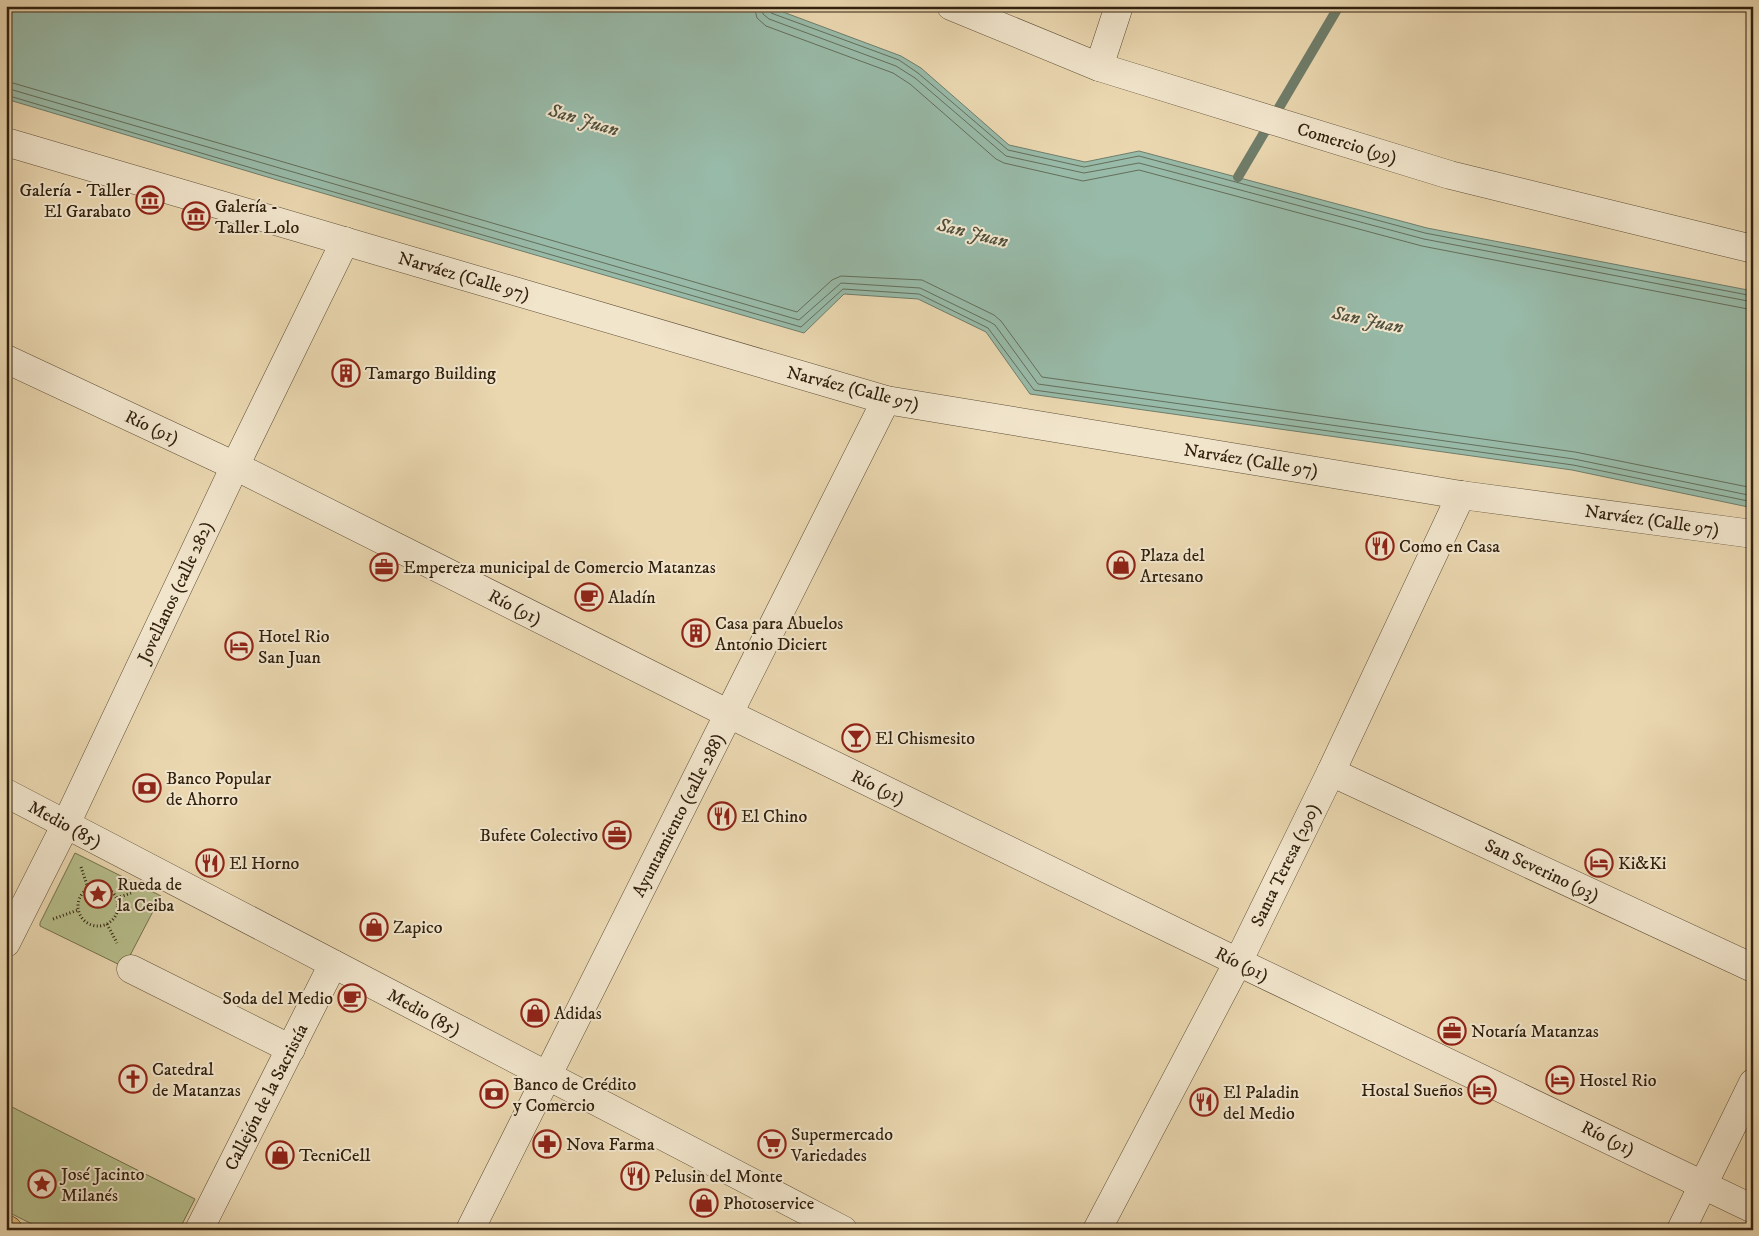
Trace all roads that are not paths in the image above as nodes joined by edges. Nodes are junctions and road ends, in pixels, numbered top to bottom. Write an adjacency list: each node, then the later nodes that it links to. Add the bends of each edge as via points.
1 (951, 6): 3 (street, Comercio (99))
2 (1119, 6): 3 (street)
3 (1098, 67): 6 (street, Comercio (99), via 1450,175)
4 (6, 142): 5 (street, Narváez (Calle 97))
5 (345, 241): 8 (street, Narváez (Calle 97)); 9 (street, Jovellanos (calle 282))
6 (1753, 249)
7 (6, 359): 9 (street, Río (91))
8 (886, 400): 10 (street, Narváez (Calle 97)); 12 (street, Ayuntamiento (calle 288))
9 (235, 466): 12 (street, Río (91)); 15 (street, Jovellanos (calle 282))
10 (1462, 495): 11 (street, Narváez (Calle 97)); 13 (street, Santa Teresa (290))
11 (1753, 534)
12 (729, 714): 17 (street, Río (91)); 22 (street, Ayuntamiento (calle 288))
13 (1331, 772): 17 (street, Santa Teresa (290)); 20 (street, San Severino (93))
14 (6, 793): 15 (street, Medio (85))
15 (66, 824): 16 (street, Jovellanos (calle 282)); 18 (street, Medio (85))
16 (6, 943)
17 (1238, 962): 24 (street, Río (91)); 29 (street, Santa Teresa (290))
18 (333, 964): 21 (street, Callejón de la Sacristía); 22 (street, Medio (85))
19 (131, 968): 21 (street)
20 (1753, 968)
21 (291, 1049): 26 (street, Callejón de la Sacristía)
22 (547, 1076): 27 (street, Ayuntamiento (calle 288)); 28 (street, Medio (85))
23 (1753, 1083): 24 (street)
24 (1704, 1184): 25 (street, Río (91)); 30 (street)
25 (1753, 1209)
26 (199, 1230)
27 (470, 1230)
28 (843, 1230)
29 (1097, 1230)
30 (1681, 1230)

